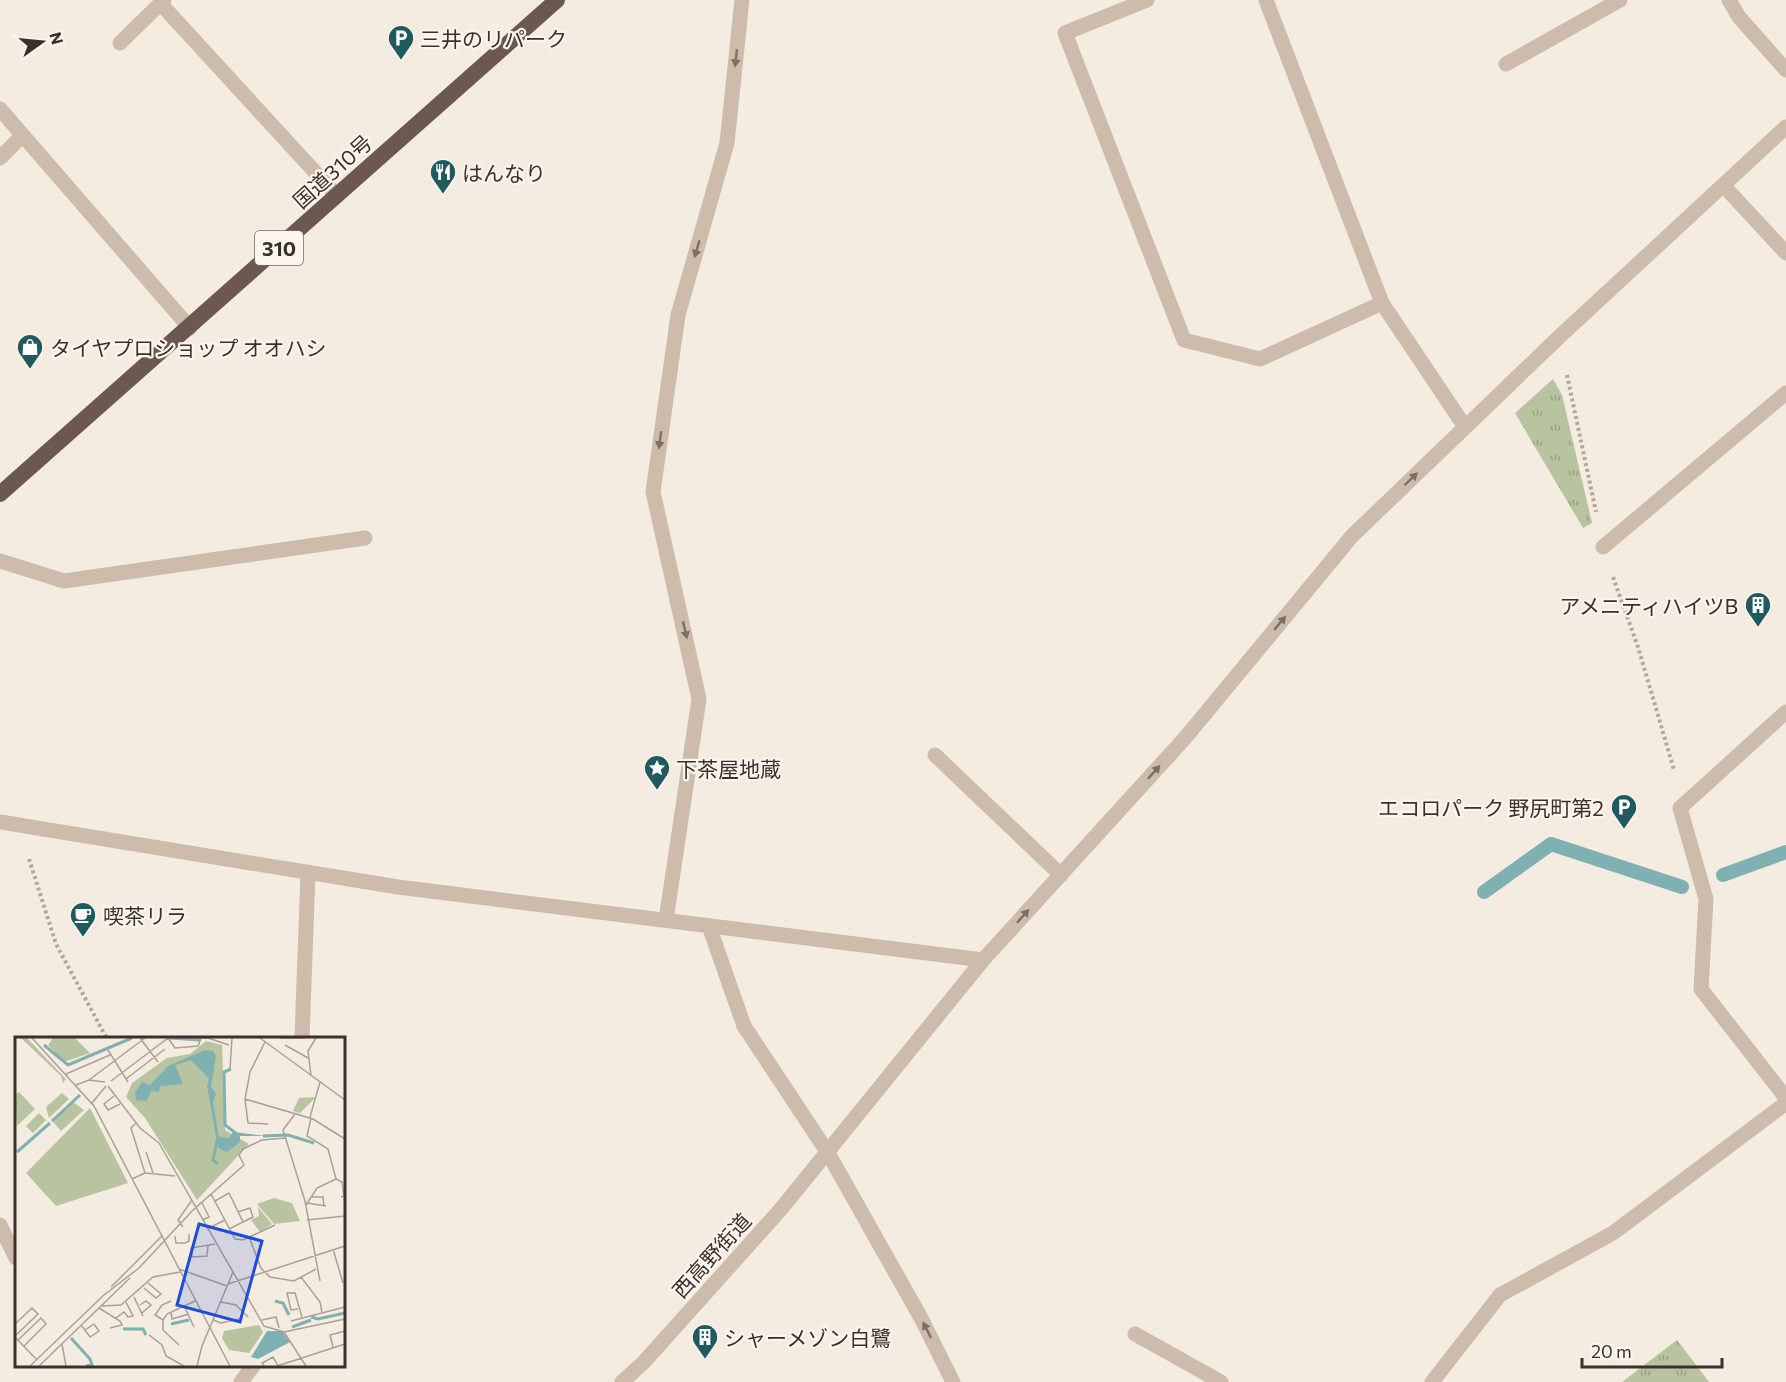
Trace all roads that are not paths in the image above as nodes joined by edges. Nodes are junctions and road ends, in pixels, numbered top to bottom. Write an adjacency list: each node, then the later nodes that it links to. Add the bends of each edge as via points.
1 (558, 0): 16 (highway, 国道310号 / 310)
2 (742, 0): 31 (street, one-way to 31, via 727,143 678,315 653,492 699,699)
3 (1147, 0): 18 (street, via 1065,33 1184,340 1260,359)
4 (1266, 0): 18 (street)
5 (1620, 0): 9 (street)
6 (1730, 0): 10 (street, via 1739,17)
7 (162, 2): 8 (street); 16 (street)
8 (120, 43)
9 (1506, 64)
10 (1786, 70)
11 (0, 109): 13 (street)
12 (1786, 127): 15 (street, 西高野街道)
13 (22, 136): 14 (street); 19 (street)
14 (0, 158)
15 (1723, 186): 17 (street); 21 (street, 西高野街道)
16 (337, 196): 19 (highway, 国道310号 / 310)
17 (1786, 253)
18 (1382, 303): 21 (street)
19 (190, 328): 22 (highway, 国道310号 / 310)
20 (1786, 393): 24 (street)
21 (1465, 427): 30 (street, 西高野街道, one-way to 21, via 1185,738 1352,536)
22 (0, 494)
23 (365, 538): 25 (street, via 64,580)
24 (1603, 547)
25 (0, 561)
26 (1786, 712): 35 (street, via 1680,808 1706,898 1701,989)
27 (935, 755): 30 (street)
28 (0, 822): 29 (street)
29 (308, 872): 31 (street); 34 (street)
30 (1061, 875): 33 (street, 西高野街道, one-way to 30)
31 (666, 920): 32 (street)
32 (709, 926): 33 (street); 37 (street, via 744,1026)
33 (984, 960): 37 (street, 西高野街道)
34 (302, 1037)
35 (1786, 1098)
36 (1786, 1103): 46 (street, via 1613,1233 1500,1295)
37 (828, 1153): 43 (street, 西高野街道, via 644,1362); 44 (street, one-way to 37)
38 (0, 1225): 39 (street)
39 (15, 1256)
40 (1135, 1334): 45 (street)
41 (252, 1367): 42 (street)
42 (241, 1382)
43 (621, 1382)
44 (953, 1382)
45 (1221, 1382)
46 (1432, 1382)

